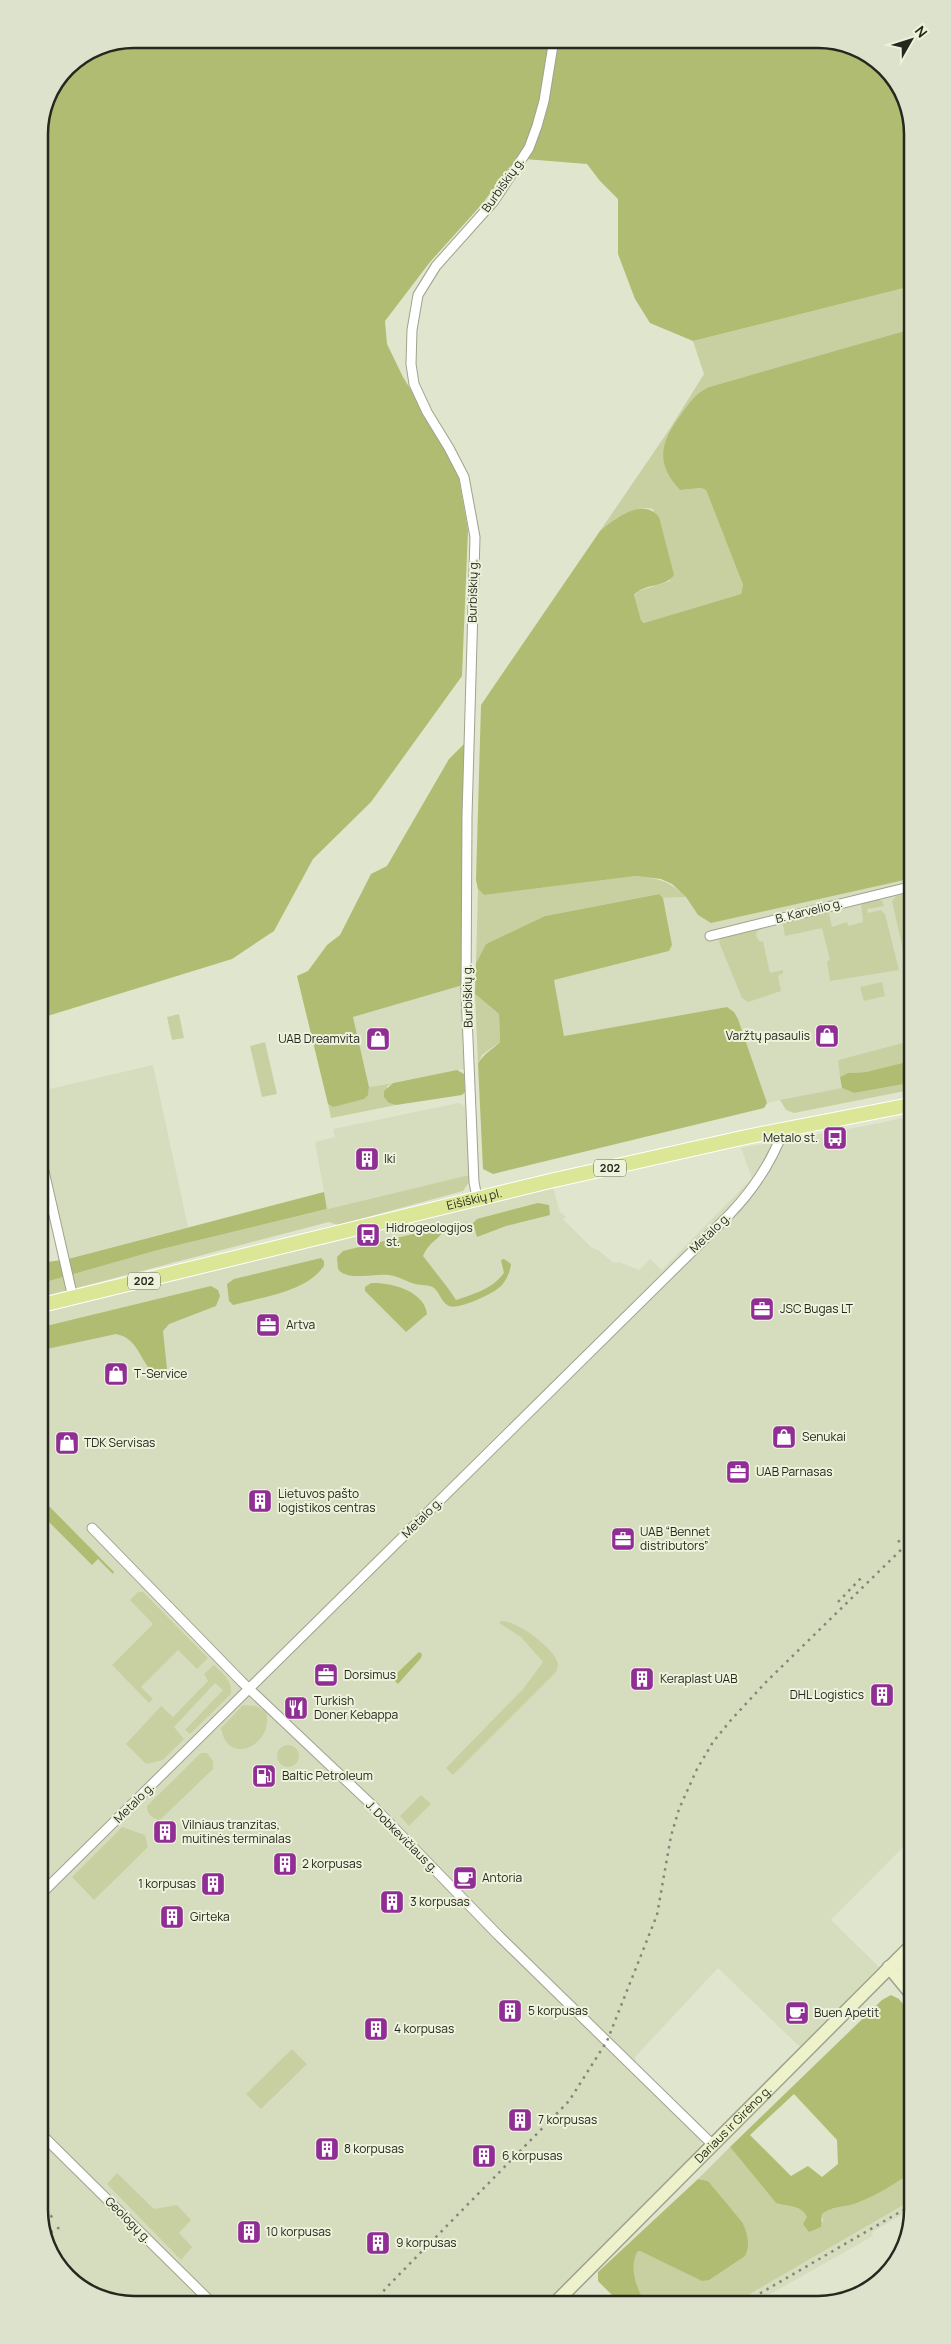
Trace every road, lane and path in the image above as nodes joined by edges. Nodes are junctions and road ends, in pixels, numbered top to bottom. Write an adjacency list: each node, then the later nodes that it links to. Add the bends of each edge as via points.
1 (553, 48): 7 (street, Burbiškių g., via 544,101 529,148 494,201 436,266 418,295 412,330 414,384 464,477 474,537 466,992)
2 (904, 888): 3 (street, B. Karvelio g.)
3 (710, 936)
4 (904, 1106): 5 (main road, Eišiškių pl. / 202)
5 (783, 1131): 7 (main road, Eišiškių pl. / 202); 11 (street, Metalo g., via 776,1152 758,1182 729,1215)
6 (48, 1189): 8 (street)
7 (477, 1198): 8 (main road, Eišiškių pl. / 202)
8 (73, 1298): 9 (main road, Eišiškių pl. / 202)
9 (48, 1304)
10 (92, 1528): 11 (street, J. Dobkevičiaus g.)
11 (249, 1688): 12 (street, Metalo g.); 18 (street, J. Dobkevičiaus g., via 373,1806)
12 (48, 1887)
13 (904, 1953): 14 (street, Dariaus ir Girėno g.)
14 (894, 1963): 15 (street); 16 (street); 18 (street, Dariaus ir Girėno g.)
15 (904, 1971)
16 (904, 1981)
17 (48, 2141): 19 (street, Geologų g.)
18 (713, 2145): 20 (street, Dariaus ir Girėno g.)
19 (205, 2296)
20 (562, 2296)

